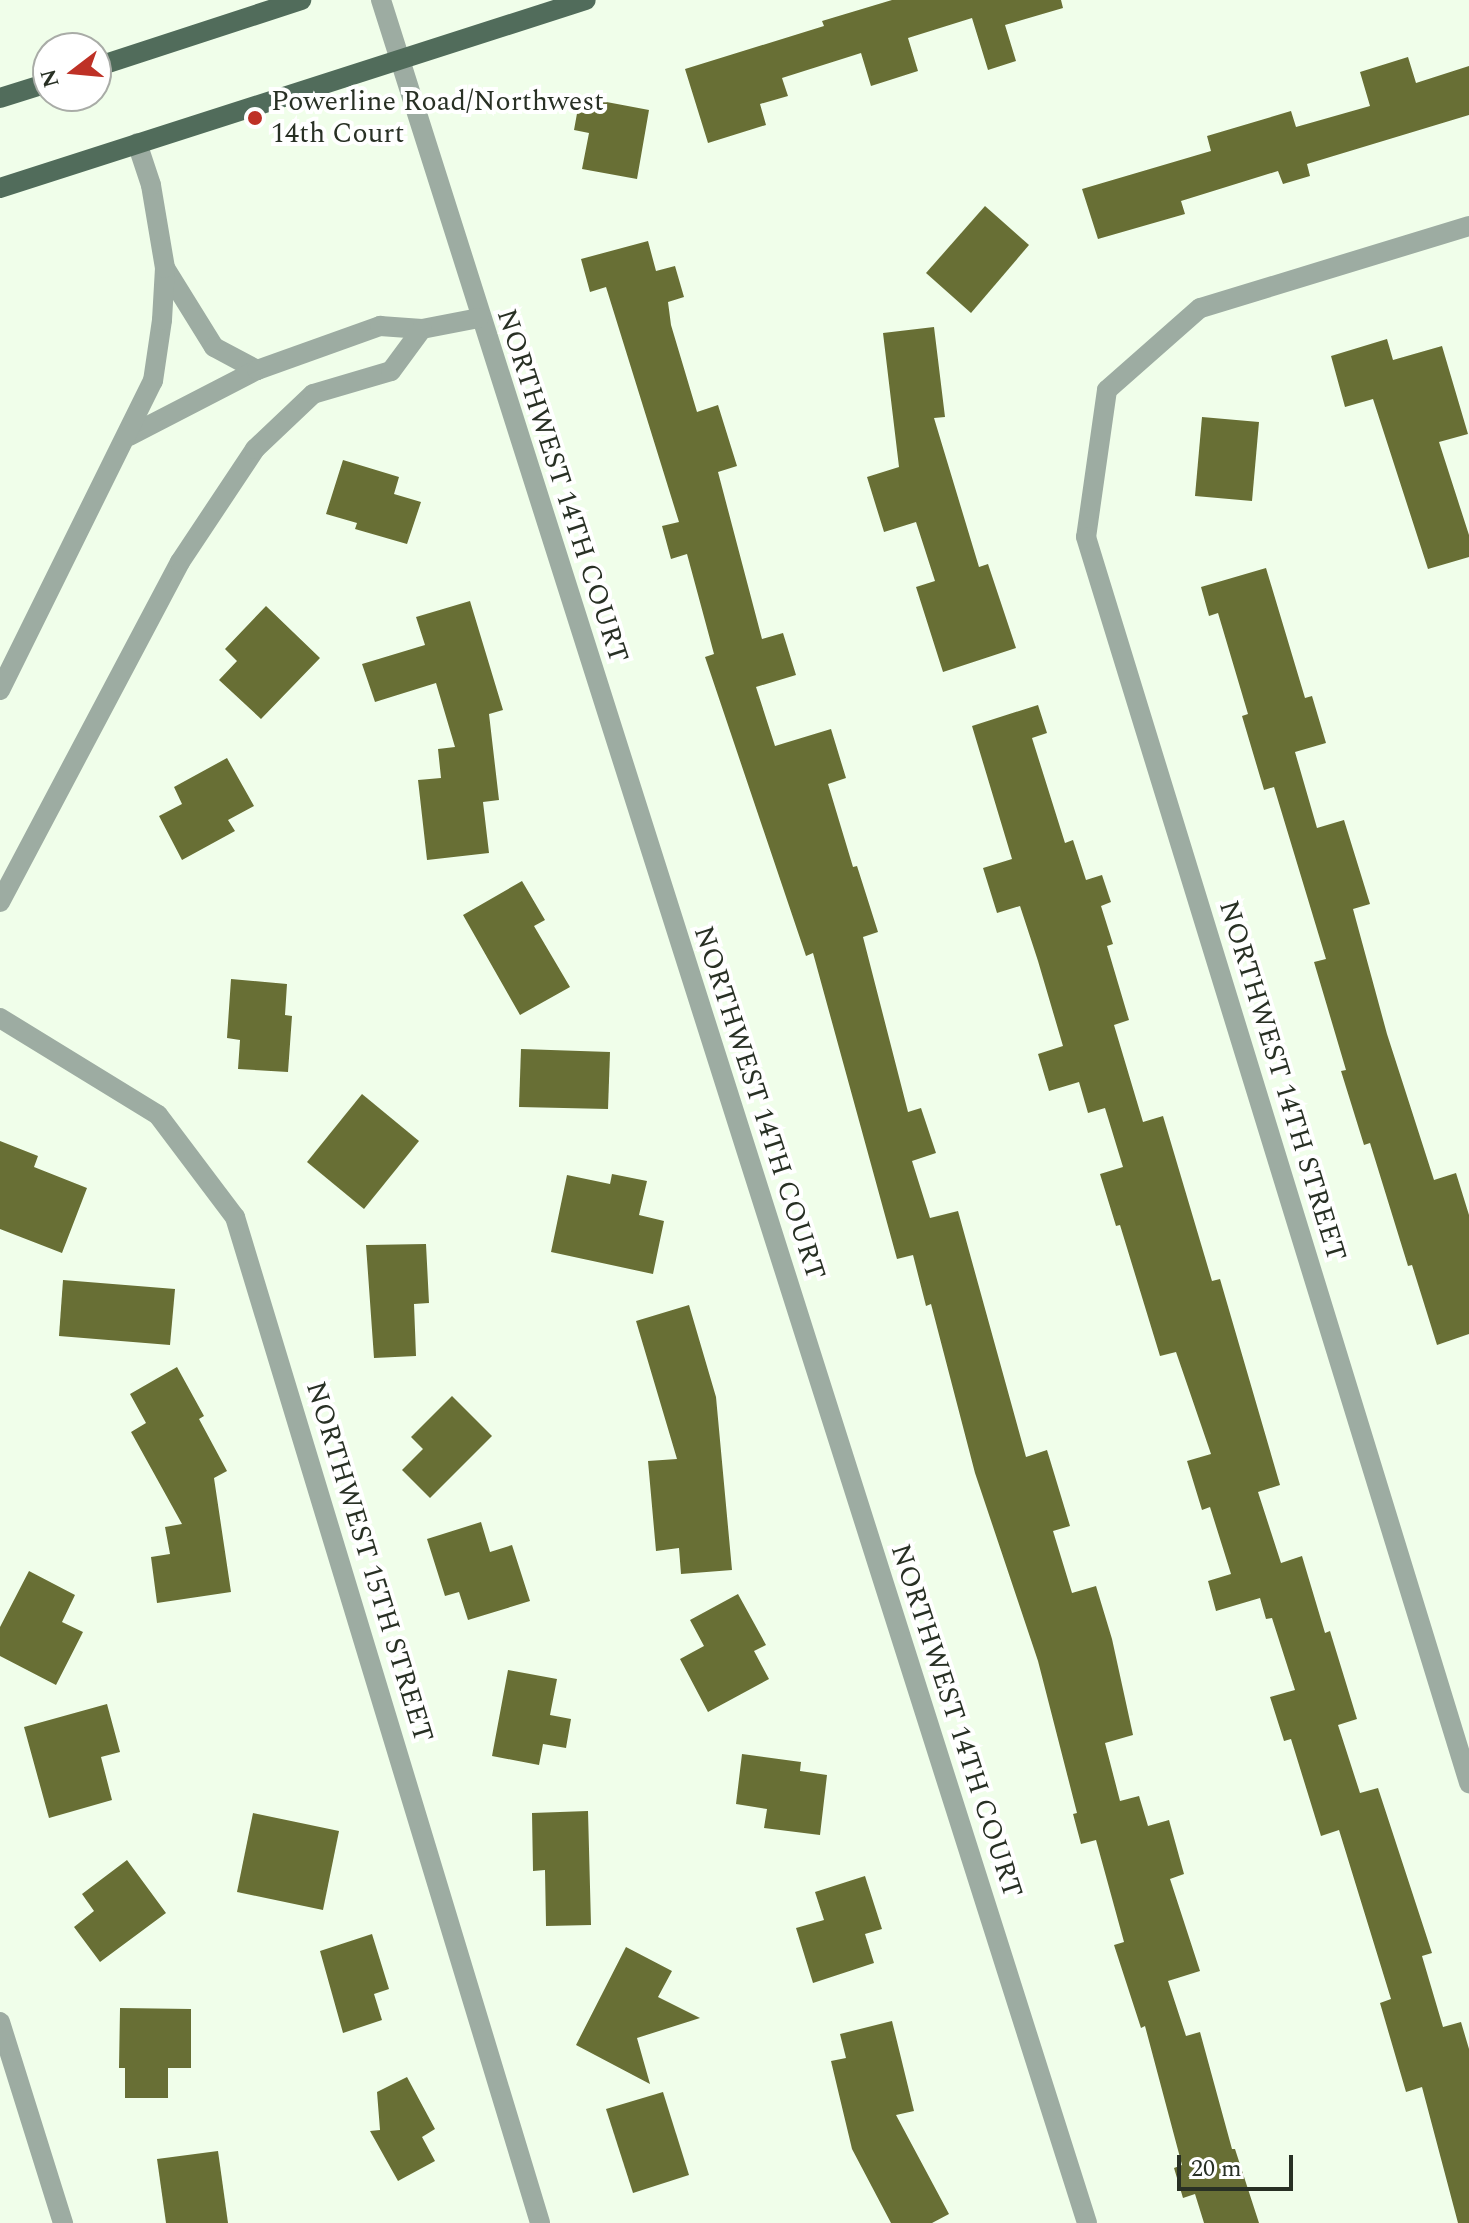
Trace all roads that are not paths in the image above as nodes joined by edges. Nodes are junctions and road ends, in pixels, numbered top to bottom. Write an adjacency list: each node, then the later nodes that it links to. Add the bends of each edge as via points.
1 (301, 0): 5 (main road)
2 (381, 0): 4 (street, NORTHWEST 14TH COURT)
3 (586, 0): 4 (main road)
4 (400, 60): 8 (main road); 12 (street, NORTHWEST 14TH COURT)
5 (112, 62)
6 (32, 88): 7 (main road)
7 (0, 98)
8 (137, 143): 9 (main road); 11 (street, via 151,185)
9 (0, 188)
10 (1469, 226): 19 (street, NORTHWEST 14TH STREET, via 1200,308 1107,390 1086,537)
11 (165, 268): 14 (street, via 214,347); 15 (street, via 153,381)
12 (479, 318): 13 (street); 23 (street, NORTHWEST 14TH COURT)
13 (422, 329): 14 (street, via 380,326); 17 (street, via 391,371 313,394 255,449 180,562)
14 (257, 370): 15 (street)
15 (129, 436): 16 (street)
16 (0, 690)
17 (0, 902)
18 (0, 1018): 22 (street, NORTHWEST 15TH STREET, via 158,1115 235,1217)
19 (1469, 1783)
20 (0, 2022): 21 (street)
21 (63, 2223)
22 (540, 2223)
23 (1087, 2223)

